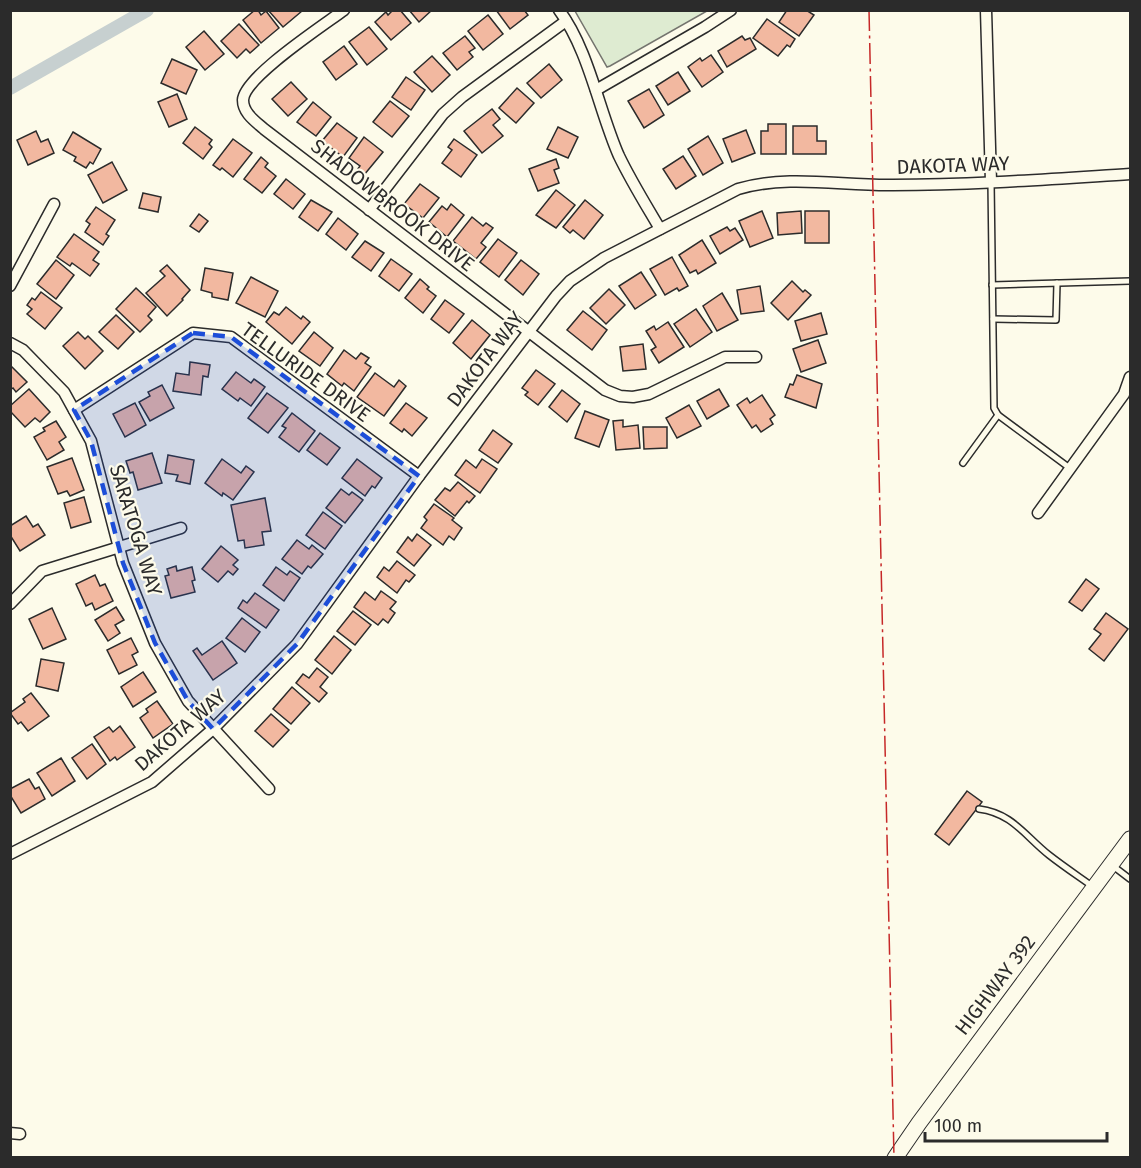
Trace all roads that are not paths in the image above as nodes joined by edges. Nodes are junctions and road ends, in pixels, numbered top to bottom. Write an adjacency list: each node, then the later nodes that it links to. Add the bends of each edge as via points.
1 (344, 10): 10 (street, SHADOWBROOK DRIVE, via 262,71 244,93 243,102 245,110 264,129)
2 (559, 10): 5 (street)
3 (731, 10): 6 (street)
4 (986, 10): 8 (street)
5 (566, 21): 6 (street); 10 (street, via 443,114)
6 (596, 90): 11 (street, via 619,155)
7 (1131, 174): 8 (street, DAKOTA WAY)
8 (991, 182): 11 (street, DAKOTA WAY, via 890,186 757,183); 14 (lane)
9 (54, 204): 15 (street)
10 (369, 210): 17 (street, SHADOWBROOK DRIVE)
11 (660, 229): 17 (street, DAKOTA WAY, via 603,258 570,281)
12 (1131, 281): 13 (lane)
13 (1057, 283): 14 (lane); 16 (lane, via 1056,320)
14 (992, 285): 16 (lane)
15 (10, 286)
16 (993, 319): 22 (lane, via 994,408)
17 (528, 332): 19 (street, SHADOWBROOK DRIVE, via 605,390 620,396 649,394 725,357); 25 (street, DAKOTA WAY)
18 (10, 343): 21 (street, SARATOGA WAY, via 23,350 64,392)
19 (756, 357)
20 (1131, 377): 24 (street, via 1124,394)
21 (74, 410): 25 (street, TELLURIDE DRIVE, via 193,333 231,337); 28 (street, SARATOGA WAY, via 91,441)
22 (998, 415): 23 (lane); 24 (lane)
23 (963, 463)
24 (1071, 469): 26 (street)
25 (419, 476): 30 (street, DAKOTA WAY, via 297,644)
26 (1038, 513)
27 (181, 528): 28 (street)
28 (118, 546): 29 (street, via 42,571); 30 (street, SARATOGA WAY, via 155,643 188,701)
29 (10, 604)
30 (213, 729): 31 (street, SARATOGA WAY); 34 (street, DAKOTA WAY, via 152,782)
31 (269, 789)
32 (979, 810): 37 (lane, via 994,811 1004,817)
33 (1131, 839): 35 (main road, HIGHWAY 392)
34 (10, 854)
35 (1111, 865): 36 (lane); 37 (main road, HIGHWAY 392)
36 (1131, 879)
37 (1094, 888): 38 (main road, HIGHWAY 392)
38 (896, 1158)

